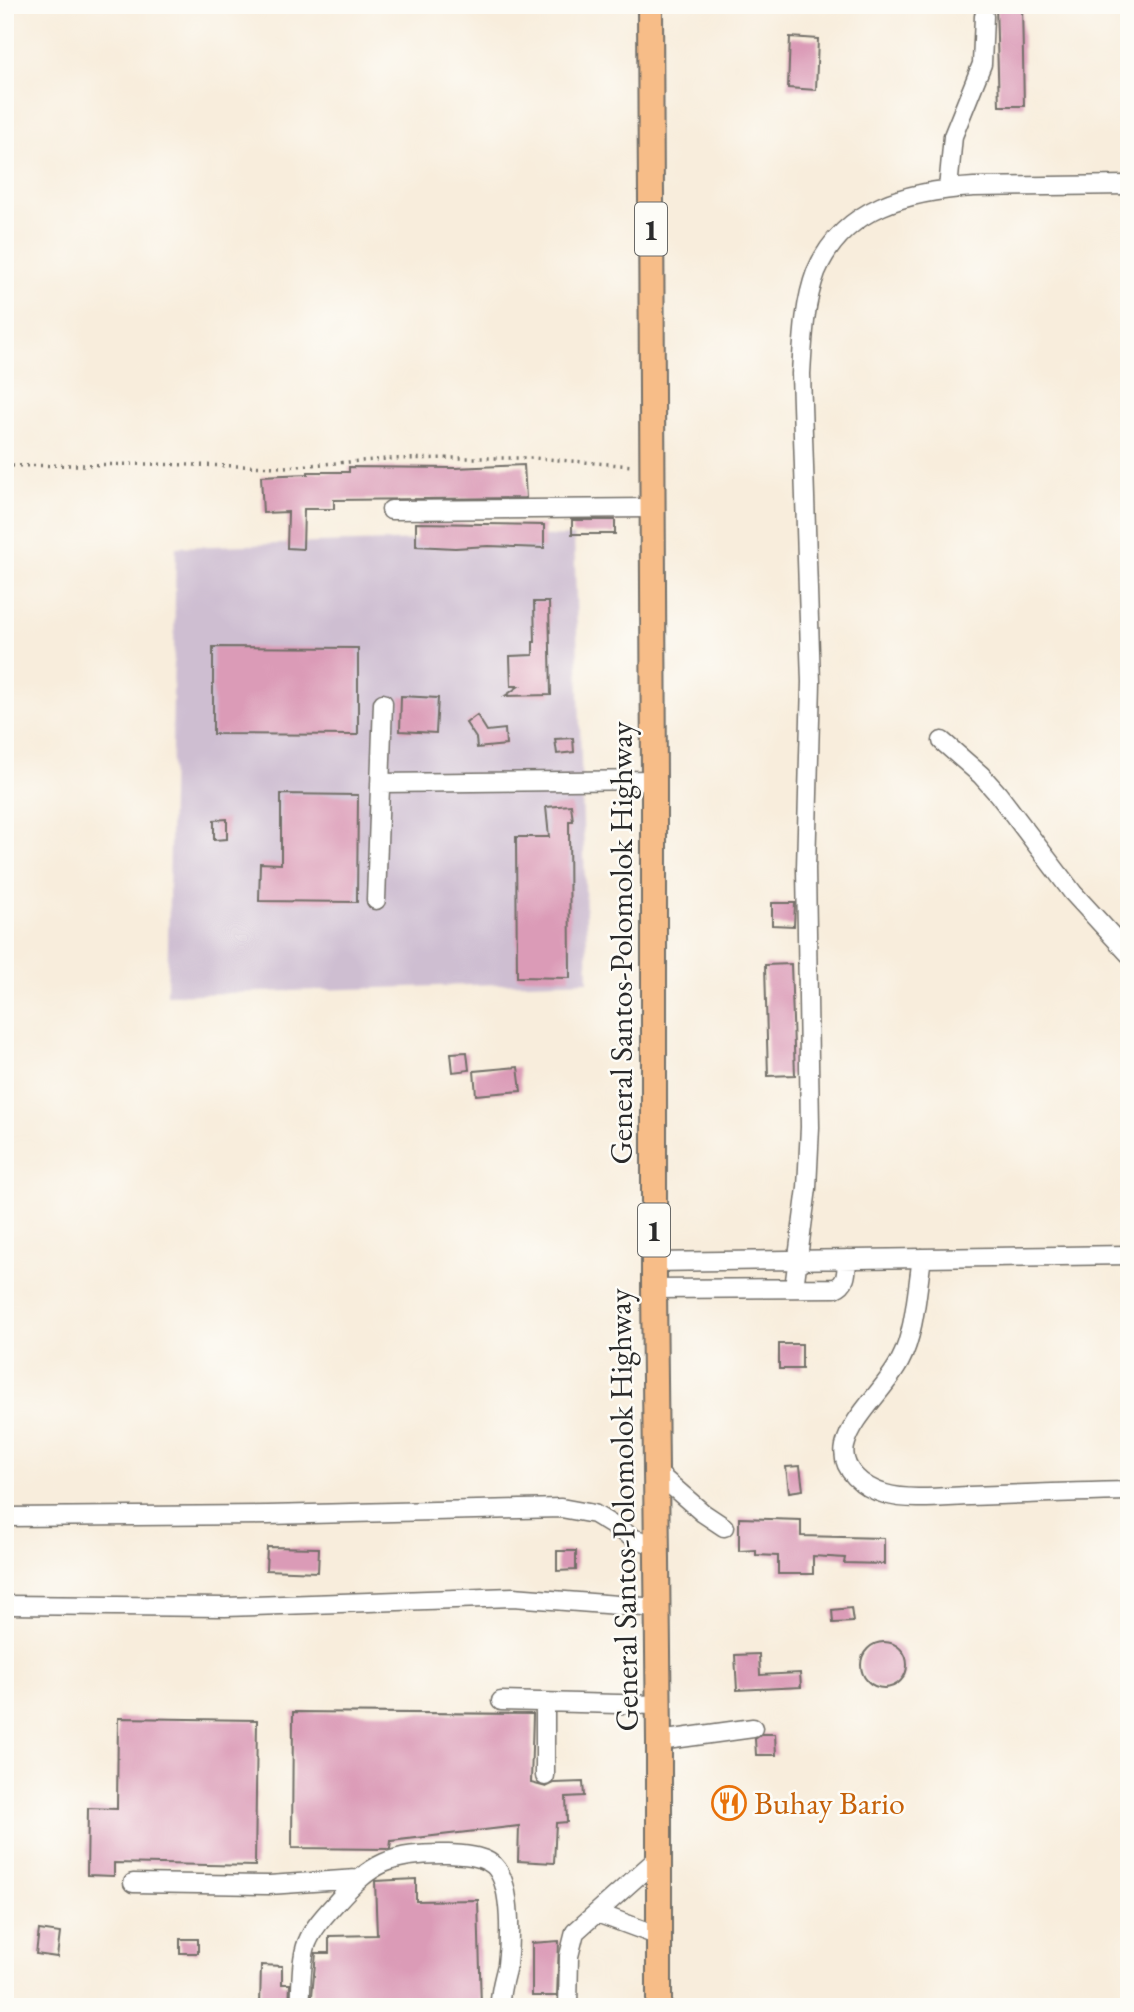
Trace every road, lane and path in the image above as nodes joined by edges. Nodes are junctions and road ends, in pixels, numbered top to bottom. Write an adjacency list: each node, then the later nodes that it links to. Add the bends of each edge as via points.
1 (650, 5): 6 (highway, General Santos-Polomolok Highway / 1)
2 (984, 16): 4 (street, via 982,64 953,136)
3 (1129, 185): 4 (street)
4 (948, 188): 17 (street, via 884,204 844,232 816,273 804,327 802,443 811,682 806,868 810,1127)
5 (5, 466): 6 (path, via 284,467 387,459 534,458)
6 (653, 467): 7 (highway, General Santos-Polomolok Highway / 1)
7 (652, 508): 8 (street); 11 (highway, General Santos-Polomolok Highway / 1)
8 (391, 510)
9 (383, 703): 12 (street)
10 (942, 741): 14 (street, via 998,794 1073,893)
11 (654, 780): 12 (street); 21 (highway, General Santos-Polomolok Highway / 1)
12 (380, 783): 13 (street)
13 (376, 900)
14 (1129, 954)
15 (1129, 1255): 16 (street)
16 (922, 1258): 18 (street); 27 (street, via 909,1338 900,1361 845,1443 849,1470 859,1482 888,1495 931,1497)
17 (796, 1259): 18 (street); 19 (street); 23 (street)
18 (847, 1259): 23 (street, via 846,1279 840,1286)
19 (759, 1260): 20 (street); 22 (street)
20 (718, 1261): 21 (street); 25 (street)
21 (654, 1262): 24 (highway, General Santos-Polomolok Highway / 1)
22 (760, 1288): 23 (street); 25 (street)
23 (794, 1288)
24 (654, 1289): 25 (street); 26 (highway, General Santos-Polomolok Highway / 1)
25 (718, 1289)
26 (656, 1472): 29 (street); 30 (highway, General Santos-Polomolok Highway / 1)
27 (1129, 1491)
28 (5, 1517): 30 (street, via 561,1508 594,1514 635,1539)
29 (724, 1527)
30 (656, 1545): 32 (highway, General Santos-Polomolok Highway / 1)
31 (5, 1605): 32 (street, via 225,1607 513,1597)
32 (657, 1608): 35 (highway, General Santos-Polomolok Highway / 1)
33 (501, 1701): 34 (street)
34 (545, 1702): 35 (street); 38 (street)
35 (657, 1705): 37 (highway, General Santos-Polomolok Highway / 1)
36 (753, 1728): 37 (street)
37 (659, 1741): 39 (highway, General Santos-Polomolok Highway / 1)
38 (545, 1776)
39 (658, 1858): 42 (street); 43 (highway, General Santos-Polomolok Highway / 1)
40 (357, 1879): 41 (street, via 269,1885); 44 (street, via 308,1942); 45 (street, via 385,1862 416,1855 467,1856 490,1862 502,1881 508,1918)
41 (133, 1883)
42 (597, 1913): 43 (street); 46 (street, via 575,1932 571,1944)
43 (659, 1936): 47 (highway, General Santos-Polomolok Highway / 1)
44 (300, 2007)
45 (500, 2007)
46 (568, 2007)
47 (659, 2007)

